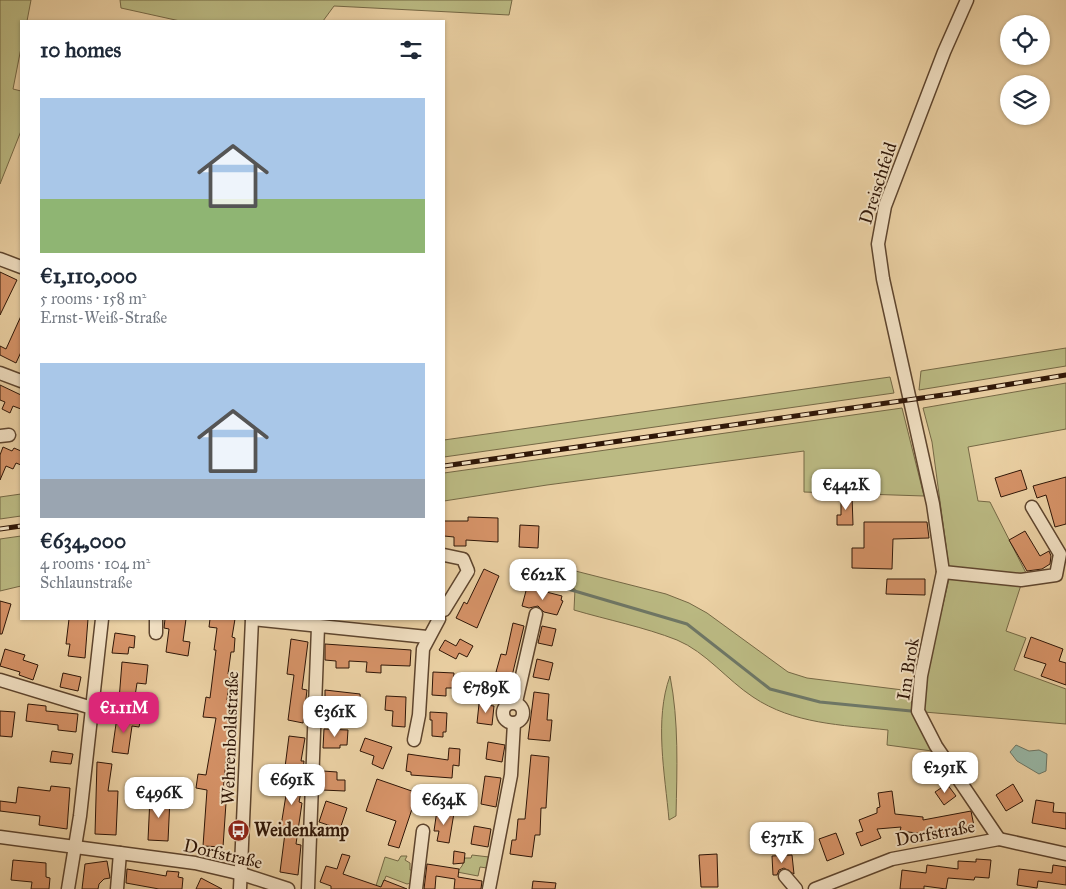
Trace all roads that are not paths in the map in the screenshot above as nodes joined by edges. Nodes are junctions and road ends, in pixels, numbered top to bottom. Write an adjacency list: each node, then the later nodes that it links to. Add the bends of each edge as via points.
1 (967, 0): 6 (street, Dreischfeld, via 888,197 878,244 882,278)
2 (0, 259): 3 (street)
3 (20, 268)
4 (0, 372): 5 (street)
5 (20, 381)
6 (919, 443): 10 (street, Im Brok)
7 (1032, 507): 9 (street, via 1060,554)
8 (445, 554): 11 (street, via 463,559 468,571)
9 (1062, 564): 10 (street, via 1056,575 1021,580)
10 (943, 572): 27 (street, Im Brok, via 921,676 918,711 936,746)
11 (445, 608)
12 (536, 614): 39 (street, via 516,702 522,706 524,714 514,723 511,775)
13 (102, 620): 23 (street)
14 (156, 620): 19 (street)
15 (252, 620): 31 (street, Wehrenboldstraße)
16 (260, 620): 18 (street)
17 (438, 620): 20 (street)
18 (318, 627): 20 (street); 37 (street)
19 (156, 633)
20 (427, 637): 24 (street)
21 (6, 682): 22 (street); 23 (street)
22 (0, 692)
23 (92, 708): 28 (street)
24 (414, 740)
25 (423, 832): 38 (street)
26 (0, 837): 28 (street, Dorfstraße)
27 (1000, 839): 30 (street, Dorfstraße); 41 (street, Dorfstraße, via 892,859)
28 (74, 848): 29 (street, Dorfstraße); 33 (street)
29 (120, 853): 31 (street, Dorfstraße, via 195,863); 34 (street)
30 (1066, 854)
31 (242, 874): 35 (street, Wehrenboldstraße); 36 (street, Dorfstraße)
32 (785, 876): 40 (street)
33 (68, 889)
34 (117, 889)
35 (240, 889)
36 (288, 889)
37 (308, 889)
38 (416, 889)
39 (490, 889)
40 (796, 889)
41 (815, 889)

